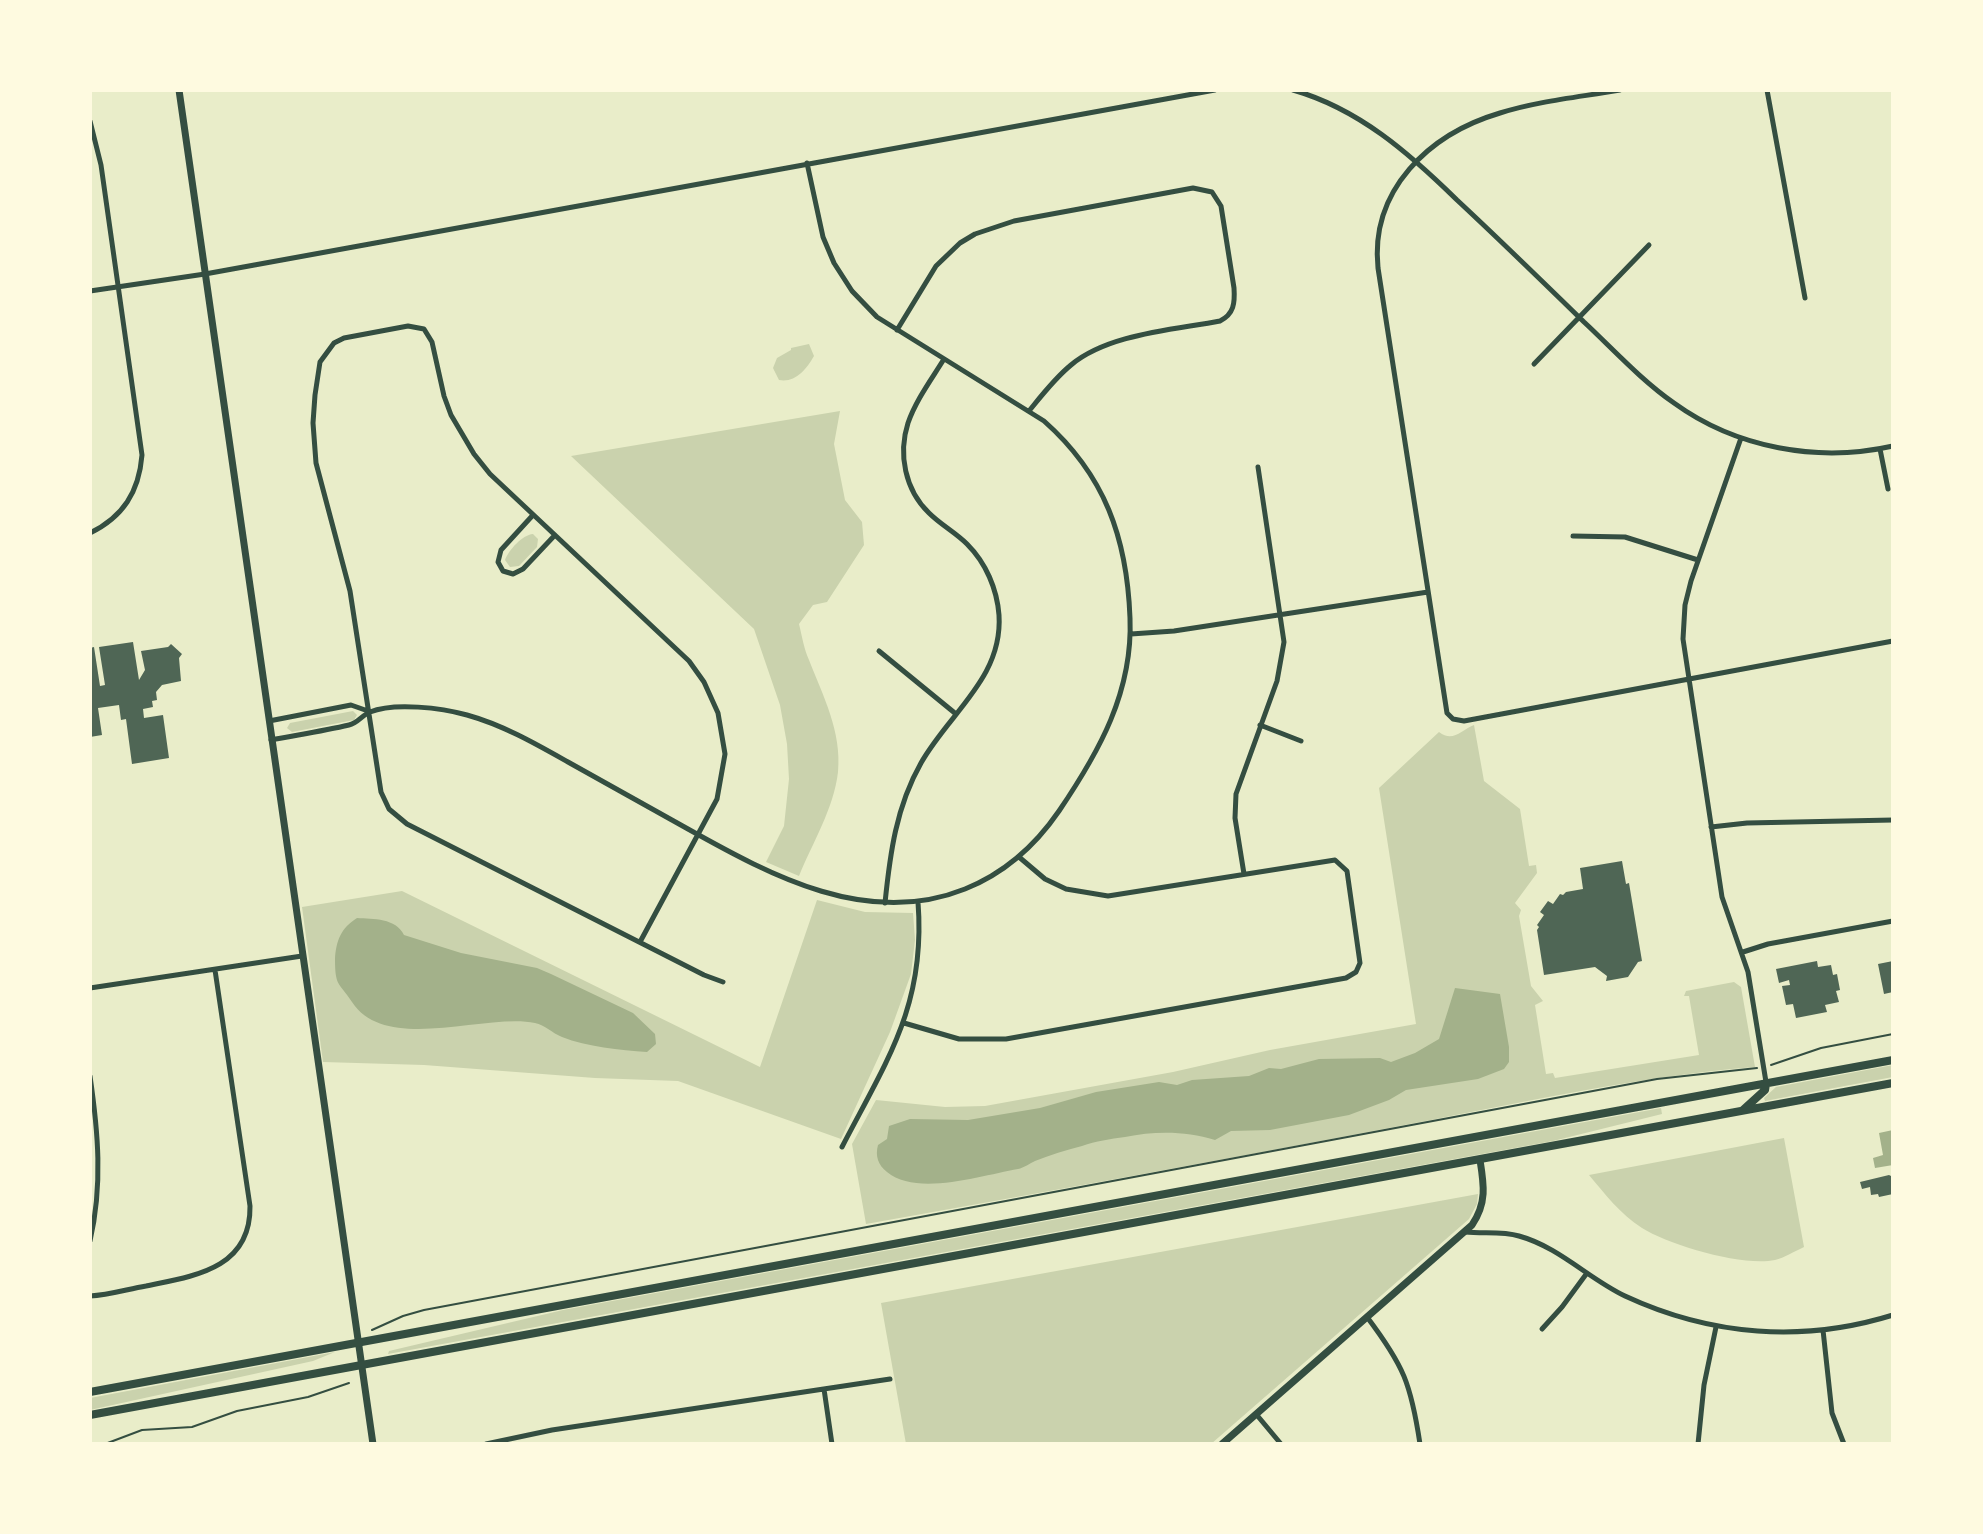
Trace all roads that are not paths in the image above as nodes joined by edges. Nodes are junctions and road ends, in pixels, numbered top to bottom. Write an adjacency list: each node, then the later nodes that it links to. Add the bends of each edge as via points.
1 (179, 90): 10 (street)
2 (1215, 90): 8 (street)
3 (1293, 90): 7 (street, via 1355,116)
4 (1620, 90): 7 (street, via 1484,118)
5 (1767, 90): 13 (street)
6 (90, 121): 11 (street)
7 (1416, 162): 14 (street); 29 (street, via 1397,183 1384,211 1377,259)
8 (807, 163): 10 (street); 15 (street, via 820,228 834,263 860,300)
9 (1649, 245): 14 (street)
10 (205, 274): 11 (street); 37 (street)
11 (119, 286): 12 (street); 25 (street, via 141,469 134,493 119,514)
12 (90, 291)
13 (1805, 298)
14 (1579, 317): 17 (street); 19 (street, via 1672,402)
15 (897, 330): 16 (street); 18 (street, via 936,266 975,234 1014,221 1193,188 1212,192 1221,206 1234,288 1229,315 1095,350 1070,365)
16 (944, 359): 18 (street); 36 (street, via 909,420 905,469 927,512 978,557 999,616 992,661)
17 (1534, 364)
18 (1029, 411): 31 (street, via 1062,437 1101,491 1124,560)
19 (1741, 438): 21 (street, via 1808,452); 28 (street)
20 (1893, 446): 21 (street)
21 (1880, 449): 23 (street)
22 (1258, 467): 30 (street)
23 (1888, 489)
24 (533, 515): 26 (street); 26 (street, via 501,550 498,562 503,571 523,569); 35 (street, via 468,445 444,396 424,329 414,325 344,338 325,351 318,369 313,439 350,591)
25 (90, 533)
26 (555, 535): 43 (street, via 672,643 709,691 721,724 724,766 717,799)
27 (1573, 536): 28 (street, via 1625,537)
28 (1698, 560): 34 (street, via 1683,624)
29 (1428, 592): 30 (street); 34 (street, via 1446,709 1457,720)
30 (1281, 615): 31 (street); 38 (street, via 1283,657)
31 (1131, 634): 44 (street, via 1119,700 1098,750 1048,827)
32 (1893, 641): 34 (street)
33 (879, 651): 36 (street)
34 (1687, 678): 42 (street)
35 (369, 712): 37 (street, via 351,705); 39 (street, via 354,724); 43 (street, via 429,708 502,727); 49 (street, via 381,792 395,815)
36 (956, 714): 47 (street, via 921,763 901,808)
37 (269, 721): 39 (street)
38 (1260, 725): 40 (street); 45 (street, via 1236,794)
39 (271, 740): 51 (street)
40 (1301, 741)
41 (1893, 820): 42 (street)
42 (1711, 827): 50 (street, via 1722,897)
43 (700, 836): 47 (street, via 799,885 849,900); 49 (street)
44 (1019, 857): 45 (street, via 1045,879 1097,896); 46 (street, via 976,885)
45 (1244, 874): 55 (street, via 1326,859 1343,865 1360,957 1356,972 1346,978 1006,1039 959,1039)
46 (918, 902): 47 (street); 55 (street, via 918,964)
47 (885, 903)
48 (1893, 921): 50 (street)
49 (640, 942): 53 (street)
50 (1743, 952): 59 (street)
51 (302, 956): 52 (street); 72 (street)
52 (215, 970): 54 (street); 66 (street, via 250,1206 247,1230 237,1249 205,1273)
53 (723, 982)
54 (90, 988)
55 (904, 1023): 61 (street)
56 (1893, 1060): 59 (main road)
57 (90, 1076): 64 (street, via 99,1163)
58 (1893, 1083): 60 (main road)
59 (1766, 1084): 60 (main road); 72 (main road)
60 (1742, 1111): 62 (main road)
61 (842, 1147)
62 (1480, 1160): 63 (street, via 1483,1203); 73 (main road)
63 (1465, 1232): 65 (street, via 1525,1238); 68 (street)
64 (90, 1241)
65 (1587, 1273): 69 (street, via 1625,1296); 70 (street)
66 (90, 1296)
67 (1893, 1315): 71 (street)
68 (1367, 1317): 77 (street); 84 (street, via 1399,1362 1413,1399)
69 (1716, 1327): 71 (street); 85 (street)
70 (1542, 1329)
71 (1823, 1330): 86 (street, via 1832,1413)
72 (358, 1342): 73 (street); 76 (main road)
73 (361, 1364): 78 (main road); 79 (street)
74 (890, 1379): 75 (street)
75 (824, 1389): 80 (street); 81 (street)
76 (90, 1392)
77 (1256, 1414): 82 (street); 83 (street)
78 (90, 1415)
79 (373, 1444)
80 (486, 1444)
81 (832, 1444)
82 (1222, 1444)
83 (1281, 1444)
84 (1420, 1444)
85 (1698, 1444)
86 (1844, 1444)

